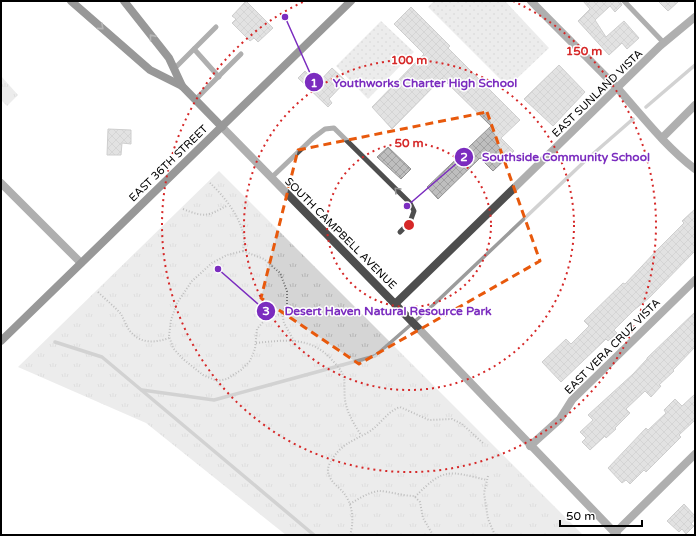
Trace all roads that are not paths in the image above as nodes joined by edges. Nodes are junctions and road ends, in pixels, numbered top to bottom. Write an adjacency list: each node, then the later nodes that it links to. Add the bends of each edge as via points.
1 (71, 1): 13 (main road, SOUTH CAMPBELL AVENUE, one-way to 13, via 150,70)
2 (124, 1): 11 (main road, SOUTH CAMPBELL AVENUE, one-way to 2, via 169,58)
3 (531, 1): 14 (street)
4 (624, 1): 8 (lane)
5 (349, 2): 17 (main road, EAST 36TH STREET)
6 (695, 17): 8 (street, EAST SUNLAND VISTA)
7 (216, 27): 9 (lane)
8 (664, 43): 14 (street, EAST SUNLAND VISTA)
9 (194, 49): 11 (lane); 12 (lane)
10 (241, 54): 12 (lane)
11 (174, 69): 13 (main road, SOUTH CAMPBELL AVENUE)
12 (219, 76): 15 (lane)
13 (182, 86): 15 (main road, SOUTH CAMPBELL AVENUE)
14 (617, 88): 18 (street); 25 (street, EAST SUNLAND VISTA)
15 (195, 100): 17 (main road, SOUTH CAMPBELL AVENUE)
16 (695, 105): 18 (street)
17 (222, 127): 20 (street, SOUTH CAMPBELL AVENUE); 23 (main road, EAST 36TH STREET)
18 (662, 138): 19 (street)
19 (695, 169)
20 (271, 178): 22 (lane, one-way to 20, via 410,222 414,211 410,203 334,128 325,129 313,138); 25 (street, SOUTH CAMPBELL AVENUE)
21 (1, 183): 23 (street)
22 (400, 232)
23 (81, 263): 26 (main road, EAST 36TH STREET)
24 (695, 280): 27 (street, EAST VERA CRUZ VISTA, via 572,400 560,419)
25 (395, 304): 27 (street, SOUTH CAMPBELL AVENUE)
26 (1, 341)
27 (530, 446): 29 (street, SOUTH CAMPBELL AVENUE)
28 (695, 454): 29 (street)
29 (616, 534)

